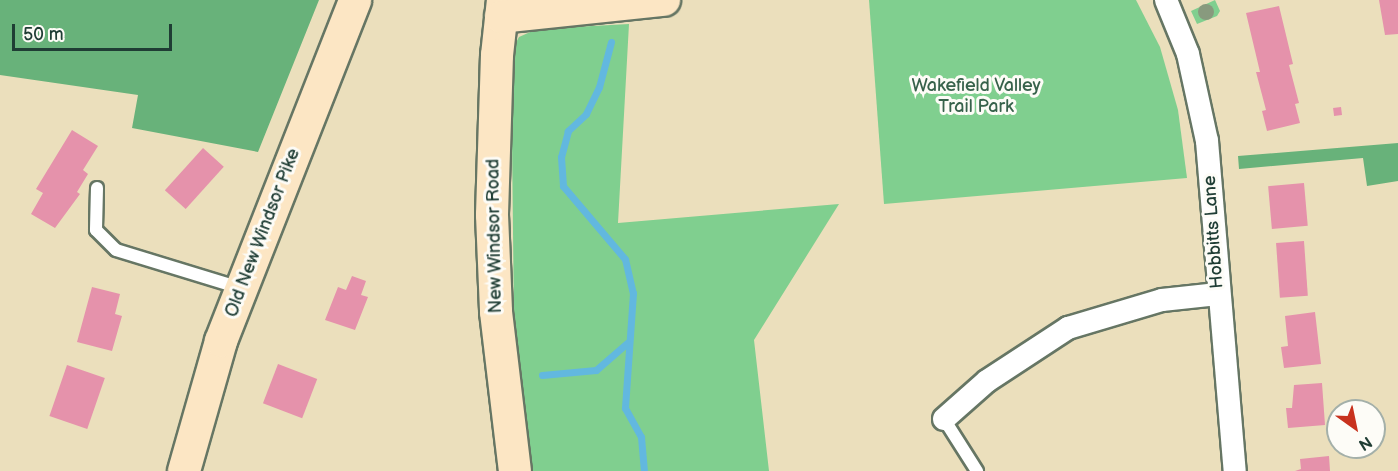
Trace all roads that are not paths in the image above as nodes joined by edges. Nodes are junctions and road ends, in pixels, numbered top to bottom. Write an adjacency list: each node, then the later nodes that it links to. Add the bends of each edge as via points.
1 (355, 0): 6 (street, Old New Windsor Pike)
2 (664, 0): 4 (street)
3 (1166, 0): 7 (street, Hobbitts Lane, via 1188,54 1200,98 1211,176)
4 (502, 8): 10 (street, New Windsor Road, via 492,215 496,312)
5 (97, 188): 6 (lane, via 96,230 116,250)
6 (241, 288): 9 (street, Old New Windsor Pike, via 221,341)
7 (1218, 294): 8 (street, via 1161,300 1068,328 987,381); 12 (street, Hobbitts Lane)
8 (944, 419): 11 (lane)
9 (184, 471)
10 (515, 471)
11 (977, 471)
12 (1235, 471)

